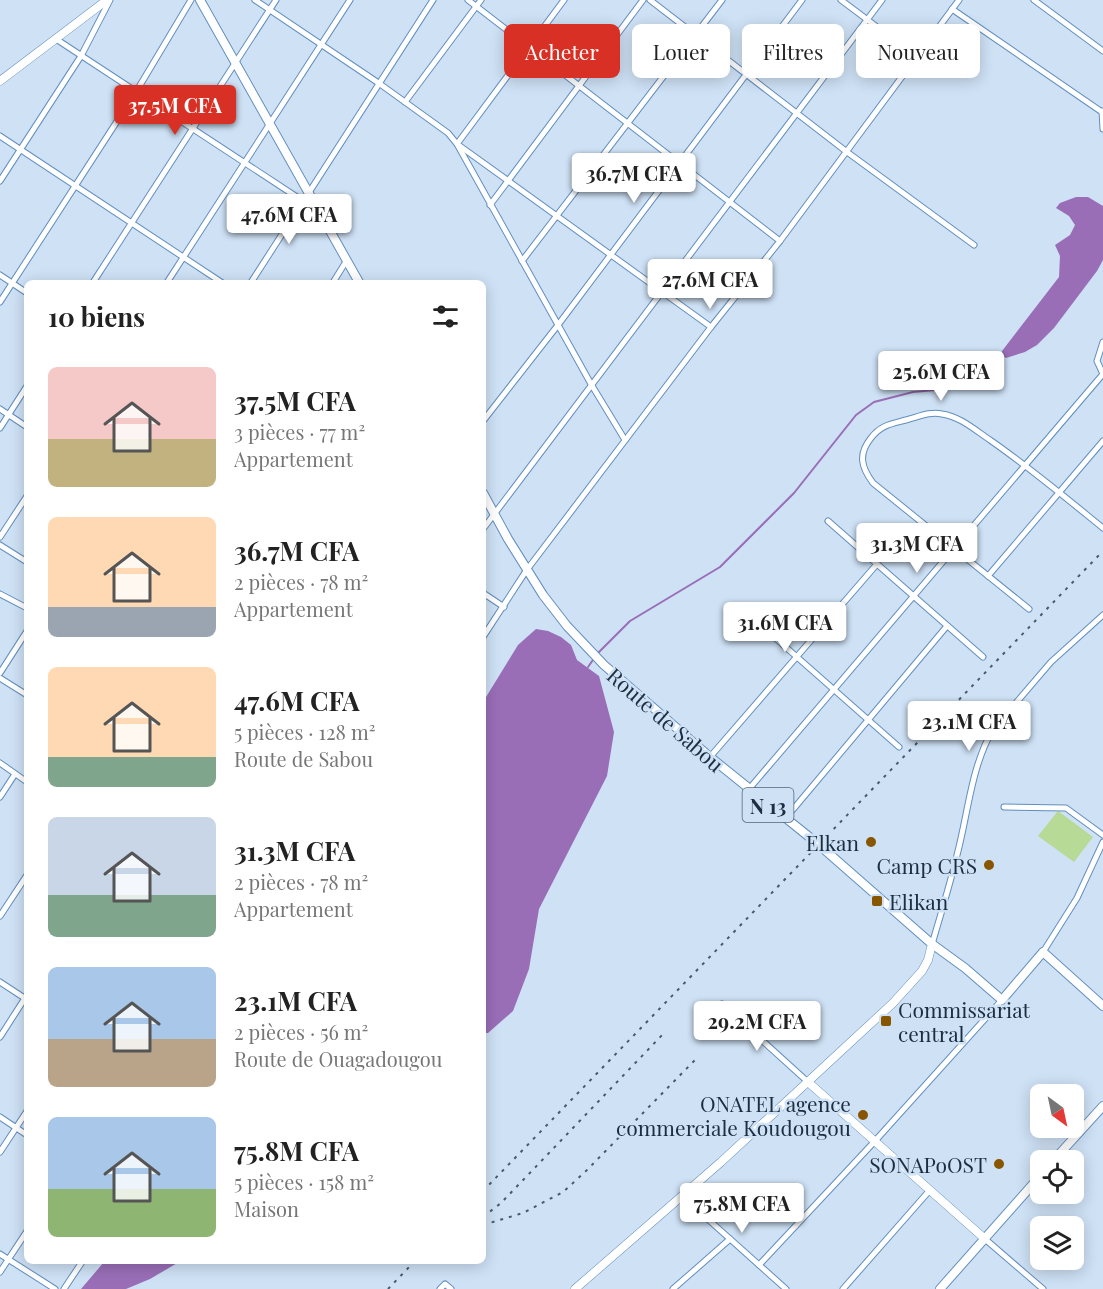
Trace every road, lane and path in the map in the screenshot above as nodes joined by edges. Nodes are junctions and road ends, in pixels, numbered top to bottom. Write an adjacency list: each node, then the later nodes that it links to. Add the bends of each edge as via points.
1 (108, 0): 30 (street); 33 (street)
2 (191, 0): 46 (street)
3 (200, 0): 35 (main road)
4 (255, 0): 20 (street)
5 (276, 0): 20 (street)
6 (350, 0): 31 (street)
7 (433, 0): 44 (street)
8 (468, 0): 19 (street)
9 (481, 0): 19 (street)
10 (564, 0): 23 (street)
11 (644, 0): 45 (street)
12 (650, 0): 24 (street)
13 (722, 0): 25 (street)
14 (802, 0): 26 (street)
15 (841, 0): 22 (street)
16 (882, 0): 22 (street)
17 (959, 0): 21 (street)
18 (1034, 0): 32 (street)
19 (476, 6): 29 (street); 47 (street)
20 (270, 9): 31 (street); 35 (street)
21 (952, 9): 28 (street); 48 (street)
22 (867, 20): 27 (street); 49 (street)
23 (546, 24)
24 (681, 24)
25 (703, 24)
26 (784, 24)
27 (872, 24)
28 (941, 24)
29 (504, 28)
30 (56, 39): 33 (street); 43 (street)
31 (322, 44): 44 (street); 50 (street)
32 (1103, 51)
33 (81, 56): 46 (street); 56 (street)
34 (730, 62): 36 (street)
35 (236, 63): 50 (main road); 52 (street)
36 (742, 71)
37 (506, 78): 55 (street)
38 (569, 78): 45 (street)
39 (662, 78): 51 (street)
40 (743, 78): 59 (street)
41 (751, 78): 49 (street)
42 (902, 78): 57 (street)
43 (0, 81)
44 (380, 84): 47 (street); 63 (street)
45 (579, 86): 51 (street); 61 (street)
46 (136, 92): 52 (street); 62 (street)
47 (405, 102): 55 (street)
48 (1102, 111): 53 (street)
49 (796, 113): 57 (street); 65 (street)
50 (270, 123): 58 (street); 63 (main road)
51 (628, 123): 59 (street); 67 (street)
52 (194, 129): 58 (street); 68 (street)
53 (1103, 129)
54 (0, 136): 56 (street)
55 (457, 144): 61 (street); 66 (street)
56 (20, 149): 60 (street); 62 (street)
57 (847, 152): 69 (street); 70 (street)
58 (244, 162): 64 (street); 72 (street)
59 (680, 163): 65 (street); 71 (street)
60 (0, 181)
61 (508, 181): 66 (street); 67 (street)
62 (75, 185): 68 (street); 82 (street)
63 (309, 193): 64 (street); 73 (main road)
64 (303, 201): 79 (street)
65 (729, 202): 69 (street); 84 (street)
66 (490, 205): 74 (street)
67 (556, 215): 71 (street); 74 (street)
68 (131, 223): 72 (street); 76 (street)
69 (780, 241): 87 (street)
70 (974, 245)
71 (611, 255): 84 (street); 86 (street)
72 (183, 257): 77 (street); 78 (street)
73 (347, 260): 80 (street); 81 (main road)
74 (522, 261): 86 (street)
75 (0, 275): 82 (street)
76 (95, 280)
77 (169, 280)
78 (218, 280)
79 (253, 280)
80 (334, 280)
81 (358, 280)
82 (12, 283): 83 (street); 85 (street)
83 (24, 291)
84 (662, 291): 87 (street); 90 (street)
85 (0, 302)
86 (558, 325): 90 (street); 94 (street)
87 (711, 327): 97 (street)
88 (1103, 342): 89 (street, via 1097,361)
89 (1103, 374): 99 (street)
90 (591, 384): 97 (street); 103 (street)
91 (24, 391): 93 (street)
92 (0, 409): 93 (street)
93 (9, 415): 95 (street); 96 (street)
94 (486, 418)
95 (24, 425)
96 (0, 428)
97 (625, 440): 112 (street)
98 (1103, 441): 100 (street)
99 (1026, 465): 100 (street); 109 (street); 109 (street, via 966,423 942,414 892,423 873,434 861,456 869,478)
100 (1059, 492): 106 (street); 113 (street)
101 (486, 498): 103 (main road, Route de Sabou / N 13)
102 (24, 501): 107 (street)
103 (494, 512): 105 (street); 112 (main road, Route de Sabou / N 13)
104 (828, 521): 111 (street)
105 (486, 524)
106 (1103, 528)
107 (0, 537)
108 (0, 545): 110 (street)
109 (954, 549): 113 (street); 116 (street)
110 (24, 560)
111 (877, 564): 116 (street); 125 (street)
112 (526, 570): 118 (street); 133 (main road, Route de Sabou / N 13, via 553,609 604,666)
113 (988, 576): 119 (street)
114 (0, 594): 117 (street)
115 (486, 595): 118 (street)
116 (914, 597): 121 (street); 129 (street)
117 (24, 606)
118 (504, 607): 123 (street)
119 (1029, 609)
120 (1103, 615): 145 (street, via 1051,662 987,740 978,761)
121 (947, 626): 126 (street); 131 (street)
122 (763, 627): 125 (street)
123 (486, 633)
124 (24, 636): 127 (street)
125 (797, 657): 129 (street); 133 (street)
126 (983, 657)
127 (0, 673)
128 (0, 678): 130 (street)
129 (834, 690): 131 (street); 137 (street)
130 (24, 693)
131 (868, 720): 132 (street); 140 (street)
132 (899, 747)
133 (711, 757): 137 (main road, Route de Sabou / N 13)
134 (0, 763): 135 (street)
135 (15, 774): 136 (street); 138 (street)
136 (24, 780)
137 (749, 789): 140 (main road, Route de Sabou / N 13)
138 (0, 797)
139 (1004, 807): 141 (street, via 1066,808)
140 (785, 819): 145 (main road, Route de Sabou / N 13)
141 (1103, 836)
142 (1103, 842): 146 (street, via 1077,898)
143 (24, 880): 144 (street)
144 (0, 916)
145 (932, 944): 149 (main road, Route de Sabou / N 13); 154 (street, via 928,960 913,983)
146 (1043, 952): 149 (main road); 152 (main road)
147 (0, 982): 148 (street)
148 (24, 997)
149 (1002, 1000): 160 (street)
150 (24, 1001): 153 (street)
151 (722, 1004): 154 (street)
152 (1103, 1006)
153 (0, 1036)
154 (808, 1082): 160 (street); 165 (street)
155 (1103, 1106): 161 (main road)
156 (24, 1116): 158 (street)
157 (0, 1117): 158 (street)
158 (16, 1128): 159 (street); 162 (street)
159 (24, 1132)
160 (875, 1141): 164 (street); 172 (street)
161 (1063, 1150)
162 (0, 1152)
163 (1030, 1188): 168 (main road)
164 (930, 1190): 168 (street); 181 (street)
165 (682, 1196): 167 (street); 178 (street)
166 (24, 1235): 170 (street)
167 (730, 1239): 172 (street); 179 (street)
168 (985, 1239): 182 (main road); 183 (street)
169 (0, 1254): 170 (street)
170 (8, 1259): 173 (street); 174 (street)
171 (81, 1264): 175 (street)
172 (759, 1265): 180 (street)
173 (0, 1272)
174 (55, 1289)
175 (64, 1289)
176 (440, 1289): 177 (street, via 445,1284)
177 (451, 1289)
178 (575, 1289)
179 (673, 1289)
180 (786, 1289)
181 (843, 1289)
182 (940, 1289)
183 (1043, 1289)

